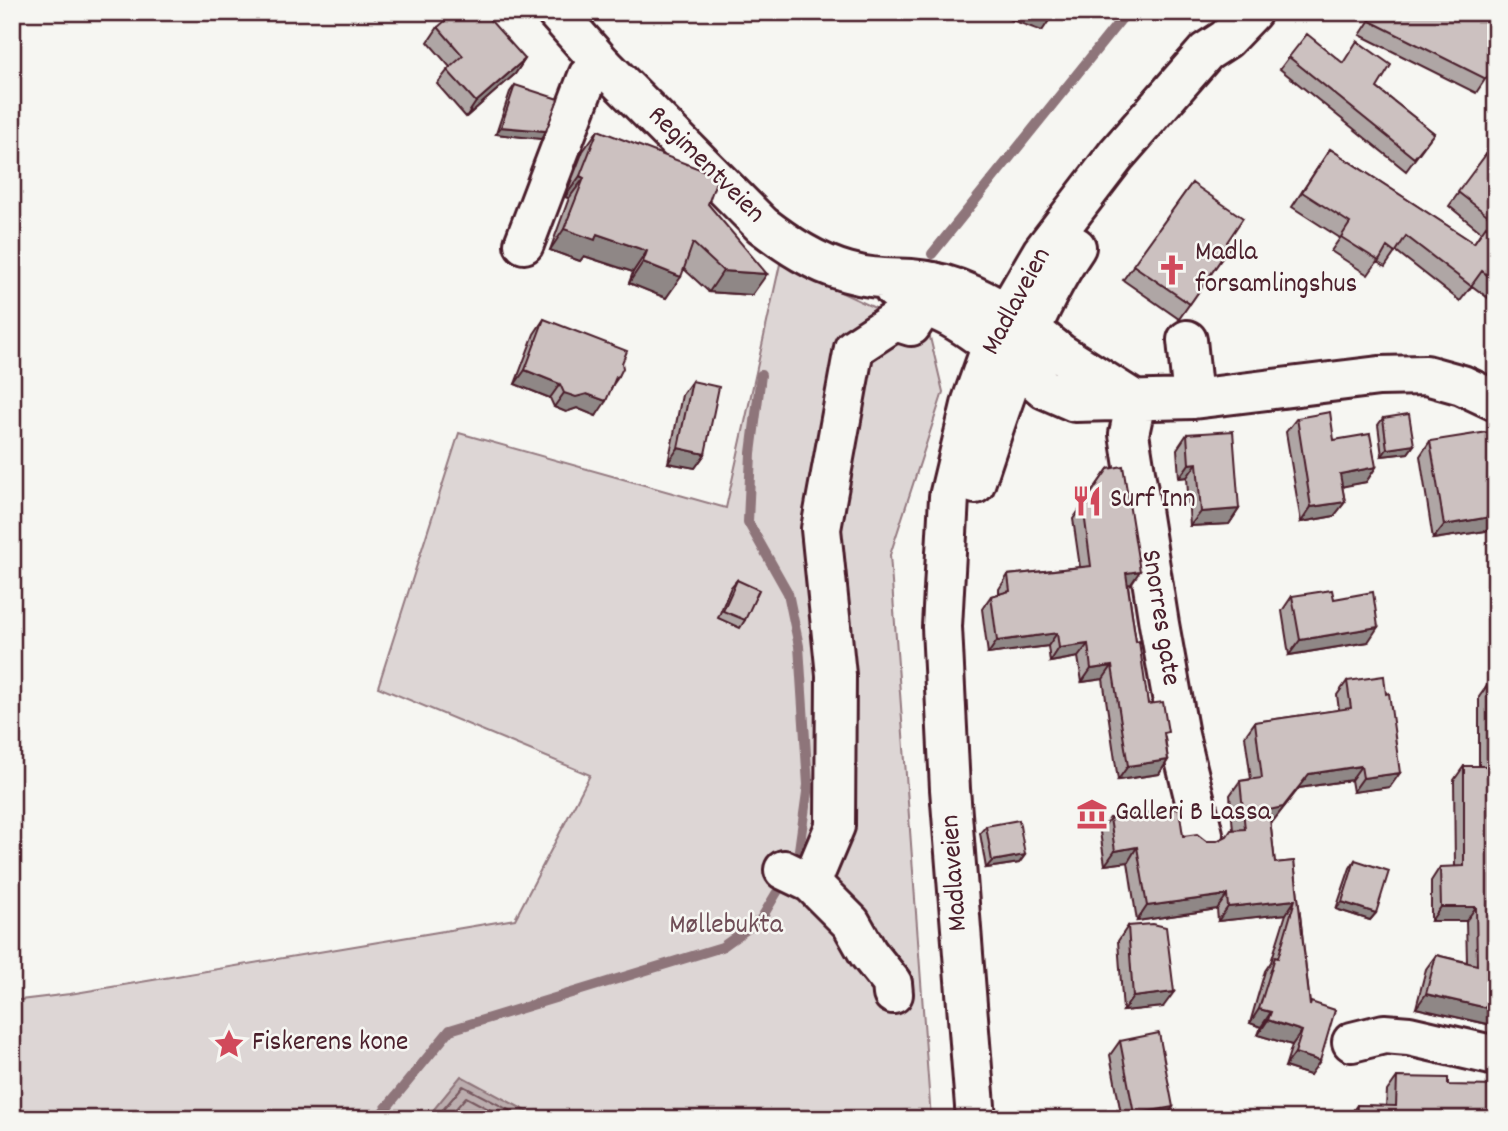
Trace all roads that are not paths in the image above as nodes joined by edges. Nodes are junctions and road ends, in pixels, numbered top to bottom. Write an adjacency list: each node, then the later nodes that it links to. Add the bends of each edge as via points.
1 (556, 12): 3 (main road, Regimentveien)
2 (1239, 25): 6 (main road, Madlaveien, via 1206,52 1117,154 1042,252)
3 (603, 65): 4 (main road, via 588,76); 5 (main road, Regimentveien, via 762,225 787,244 845,272 881,280 905,298)
4 (524, 244)
5 (929, 294): 6 (main road, Regimentveien, via 968,292); 12 (main road, via 911,326 895,321 854,348 821,528 836,675 835,826 799,877 851,923 891,983)
6 (1011, 337): 9 (main road, via 1045,389 1075,401); 15 (main road, Madlaveien, via 972,401 949,496 942,627)
7 (1187, 340): 8 (main road)
8 (1193, 399): 9 (main road); 10 (main road, via 1380,376 1426,375)
9 (1136, 401): 11 (main road, Snorres gate, via 1129,434 1163,649)
10 (1496, 401)
11 (1203, 834)
12 (893, 995)
13 (1352, 1042): 14 (main road, via 1384,1034 1409,1036)
14 (1496, 1056)
15 (976, 1119)

